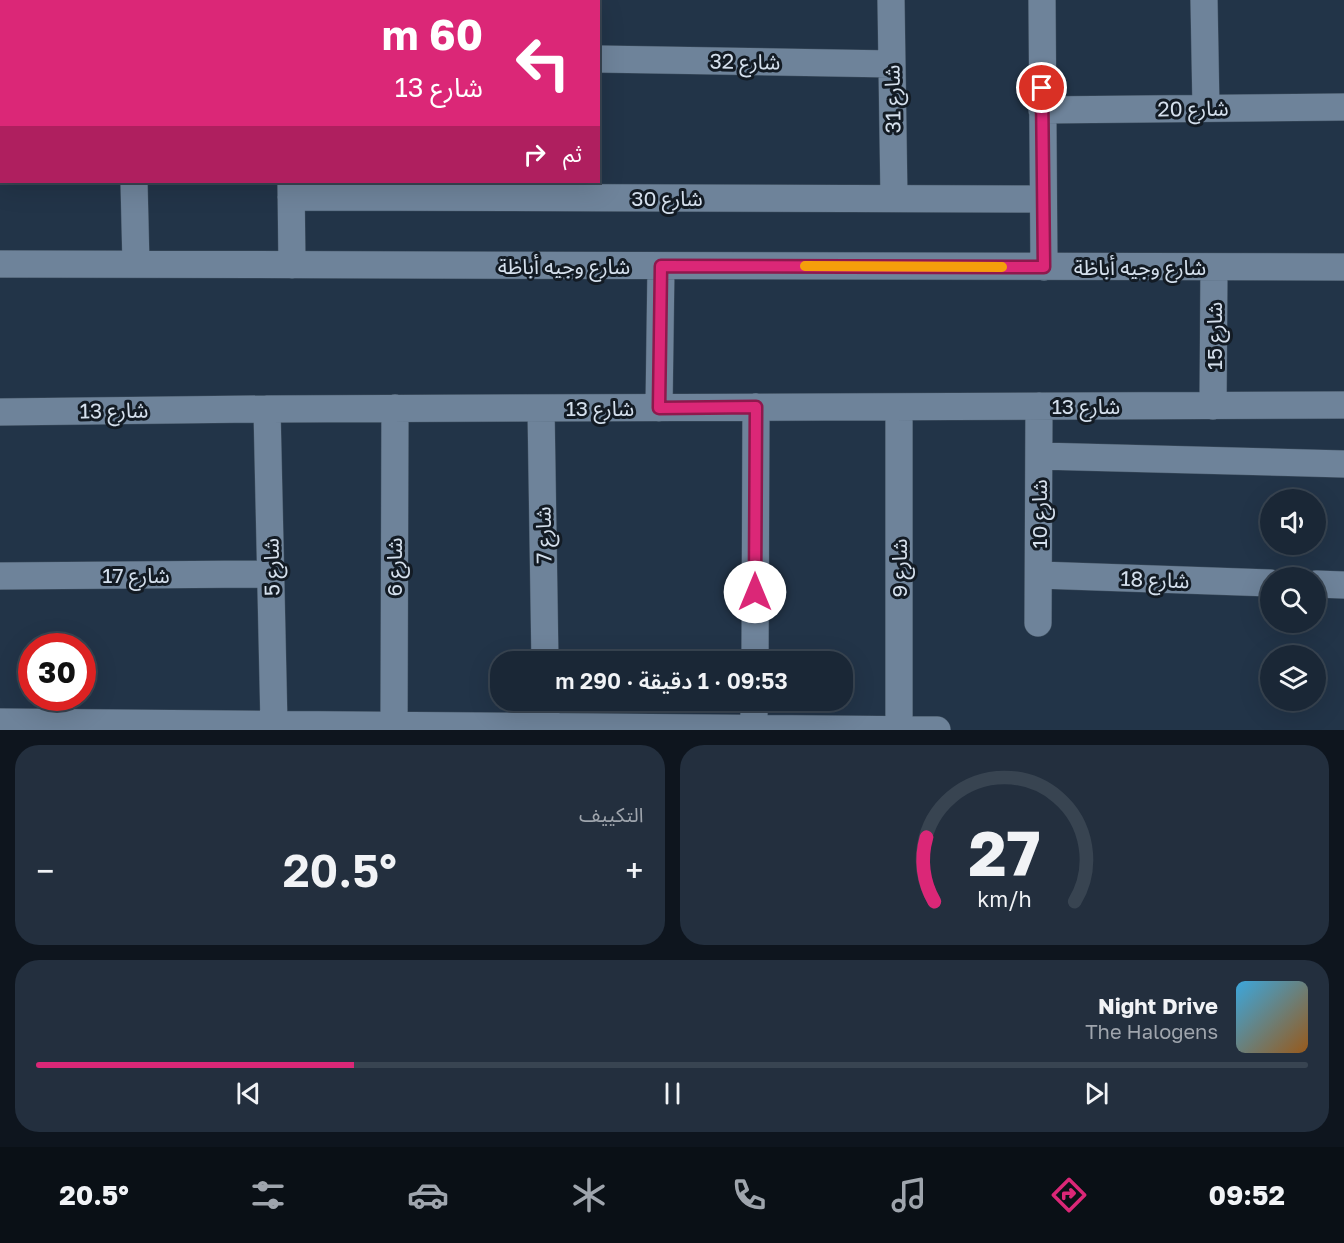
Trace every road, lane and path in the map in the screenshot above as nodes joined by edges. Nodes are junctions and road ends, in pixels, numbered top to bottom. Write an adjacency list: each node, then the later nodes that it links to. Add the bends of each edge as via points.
1 (891, 0): 5 (street, شارع 31)
2 (1042, 0): 8 (street)
3 (1204, 0): 7 (street)
4 (600, 59): 5 (street, شارع 32)
5 (892, 64): 12 (street, شارع 31)
6 (1344, 107): 7 (street, شارع 20)
7 (1206, 108): 8 (street, شارع 20)
8 (1042, 110): 13 (street)
9 (134, 183): 15 (street)
10 (291, 189): 11 (street, شارع 30); 16 (street)
11 (451, 189): 12 (street, شارع 30)
12 (894, 198): 13 (street, شارع 30)
13 (1043, 199): 18 (street)
14 (0, 264): 15 (street, شارع وجيه أباظة)
15 (136, 264): 16 (street, شارع وجيه أباظة)
16 (292, 265): 17 (street, شارع وجيه أباظة)
17 (661, 266): 18 (street, شارع وجيه أباظة); 28 (street)
18 (1044, 267): 19 (street, شارع وجيه أباظة)
19 (1214, 267): 20 (street, شارع وجيه أباظة); 24 (street, شارع 15)
20 (1344, 267)
21 (1344, 405): 24 (street, شارع 13)
22 (898, 406): 23 (street, شارع 13); 25 (street, شارع 13); 49 (street, شارع 9)
23 (1039, 406): 24 (street, شارع 13); 31 (street, شارع 10)
24 (1213, 406)
25 (756, 407): 28 (street, شارع 13); 41 (street)
26 (395, 408): 27 (street, شارع 13); 29 (street, شارع 13); 46 (street, شارع 6)
27 (541, 408): 28 (street, شارع 13); 40 (street, شارع 7)
28 (659, 408)
29 (267, 409): 30 (street, شارع 13); 33 (street, شارع 5)
30 (0, 412)
31 (1039, 456): 32 (street); 34 (street, شارع 10)
32 (1344, 464)
33 (271, 574): 35 (street, شارع 17); 45 (street, شارع 5)
34 (1039, 575): 36 (street, شارع 18); 39 (street, شارع 10)
35 (0, 576)
36 (1260, 583)
37 (1326, 584): 38 (street)
38 (1344, 585)
39 (1038, 623)
40 (545, 651)
41 (755, 651)
42 (754, 711): 48 (street)
43 (546, 714): 46 (street); 48 (street)
44 (0, 722): 47 (street)
45 (274, 725): 46 (street); 47 (street)
46 (394, 726)
47 (109, 727)
48 (754, 729): 49 (street)
49 (899, 730): 50 (street)
50 (937, 730)

